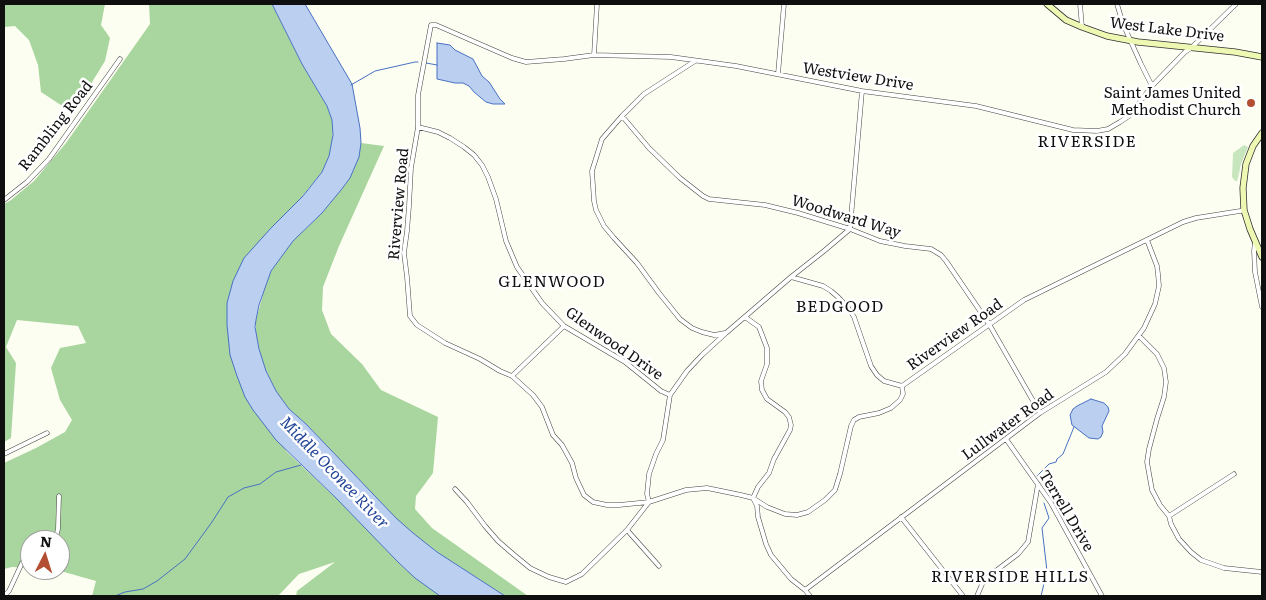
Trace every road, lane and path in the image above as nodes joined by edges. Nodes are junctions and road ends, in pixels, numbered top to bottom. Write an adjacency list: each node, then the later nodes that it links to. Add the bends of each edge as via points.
1 (597, 4): 11 (street)
2 (784, 4): 15 (street)
3 (1047, 4): 8 (main road, West Lake Drive)
4 (1080, 4): 8 (street)
5 (1118, 4): 9 (street)
6 (1236, 4): 10 (street, Westview Drive)
7 (431, 25): 11 (street, Westview Drive, via 526,62); 19 (street, Riverview Road, via 418,95)
8 (1082, 28): 9 (main road, West Lake Drive)
9 (1131, 41): 10 (main road, West Lake Drive); 16 (street)
10 (1190, 48): 12 (main road, West Lake Drive); 16 (street, Westview Drive)
11 (594, 55): 14 (street, Westview Drive, via 671,57)
12 (1262, 57)
13 (120, 59): 21 (street, Rambling Road, via 48,159 27,182)
14 (695, 61): 15 (street, Westview Drive); 18 (street, via 644,94)
15 (778, 74): 17 (street, Westview Drive)
16 (1152, 86): 17 (street, Westview Drive, via 1137,107 1120,122 1108,129 1087,131 1053,126 976,106)
17 (862, 91): 23 (street)
18 (622, 116): 23 (street, Woodward Way, via 680,178 709,199 765,205); 32 (street, via 602,139 592,171 596,210 604,226 680,320 702,332)
19 (418, 127): 31 (street, Glenwood Drive, via 450,138 482,165 517,267 542,303); 34 (street, Riverview Road, via 404,253 410,316 417,325 445,343)
20 (1262, 133): 22 (main road, via 1246,164)
21 (4, 200)
22 (1244, 210): 24 (main road); 25 (street, Riverview Road, via 1196,218)
23 (850, 229): 27 (street, Glenwood Drive); 30 (street, Woodward Way, via 880,241 931,249 941,255)
24 (1255, 239): 26 (main road); 28 (street, via 1254,258)
25 (1147, 240): 30 (street, Riverview Road, via 1024,300); 33 (street, Lullwater Road, via 1157,266 1159,286 1155,304)
26 (1262, 257)
27 (790, 277): 29 (street, Glenwood Drive); 35 (street, via 823,286 839,298 854,317 877,375 884,381)
28 (1262, 307)
29 (745, 317): 32 (street, Glenwood Drive); 45 (street, via 759,327 768,348 767,364 760,381 762,390 767,399 785,412 790,425 769,473)
30 (989, 324): 35 (street, Riverview Road); 37 (street, Woodward Way)
31 (564, 326): 34 (street); 36 (street, Glenwood Drive, via 625,362)
32 (726, 333): 36 (street, Glenwood Drive, via 702,355)
33 (1139, 336): 37 (street, Lullwater Road, via 1106,372); 47 (street, via 1157,354 1164,368 1164,397 1147,462 1152,490)
34 (512, 376): 46 (street, Riverview Road, via 542,407 553,434 572,463 584,495 593,502 607,505)
35 (902, 386): 45 (street, Riverview Road, via 900,400 891,408 854,420 835,490 817,507 802,514 785,514)
36 (670, 395): 46 (street, via 663,440 649,474)
37 (1040, 412): 39 (street, Lullwater Road)
38 (47, 433): 40 (street)
39 (1006, 439): 42 (street, Terrell Drive); 48 (street, Lullwater Road)
40 (4, 454)
41 (1234, 474): 47 (street)
42 (1038, 484): 55 (street, Terrell Drive); 59 (street, via 1028,542 983,582)
43 (455, 489): 50 (street, via 498,541 530,568 566,582 582,574)
44 (59, 496): 49 (street)
45 (753, 498): 46 (street, Riverview Road, via 707,488 686,490); 54 (street, via 771,555)
46 (649, 502): 50 (street)
47 (1169, 516): 53 (street, via 1179,539 1201,560 1224,568)
48 (901, 517): 54 (street, Lullwater Road); 58 (street)
49 (58, 530)
50 (627, 530): 51 (street)
51 (659, 566)
52 (20, 567): 56 (street)
53 (1262, 572)
54 (805, 590): 57 (street)
55 (1100, 595)
56 (4, 596)
57 (810, 596)
58 (963, 596)
59 (977, 596)

